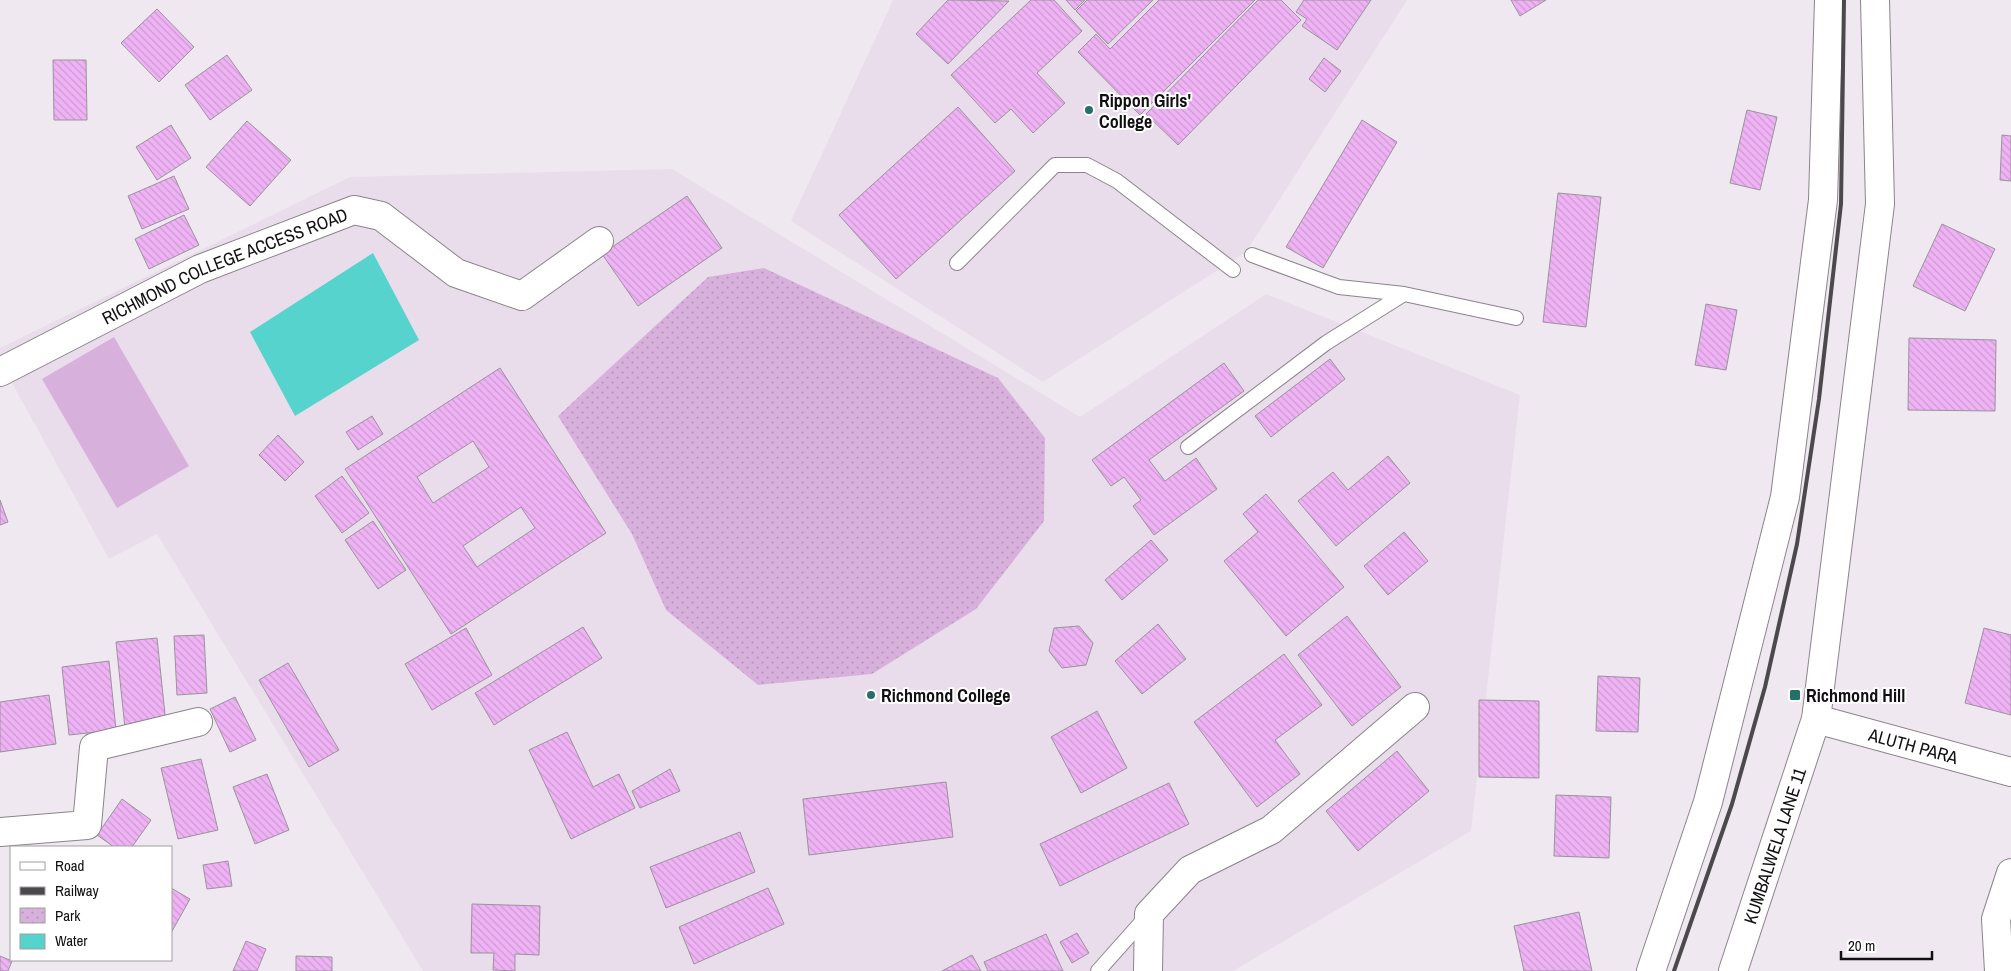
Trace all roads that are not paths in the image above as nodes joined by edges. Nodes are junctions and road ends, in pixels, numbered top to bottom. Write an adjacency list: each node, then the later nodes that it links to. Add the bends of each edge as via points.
1 (1829, 0): 20 (street, via 1823,200 1785,497 1708,802)
2 (1875, 0): 12 (street, KUMBALWELA LANE 11, via 1880,204)
3 (599, 241): 9 (street, RICHMOND COLLEGE ACCESS ROAD, via 522,296 456,273 381,216 354,210 200,269)
4 (1252, 255): 7 (lane, via 1340,287)
5 (958, 263): 6 (lane, via 1055,164 1087,166 1117,181)
6 (1233, 270)
7 (1404, 294): 8 (lane); 10 (lane, via 1326,343)
8 (1516, 318)
9 (0, 372)
10 (1188, 447)
11 (1415, 707): 17 (street, via 1271,830 1190,870)
12 (1816, 719): 14 (street, ALUTH PARA); 21 (street, KUMBALWELA LANE 11)
13 (198, 722): 15 (street, via 94,748 87,825)
14 (2011, 772)
15 (0, 832)
16 (2011, 873): 22 (street, via 1996,919)
17 (1149, 914): 18 (lane); 19 (street)
18 (1098, 971)
19 (1148, 971)
20 (1651, 971)
21 (1733, 971)
22 (1999, 971)

